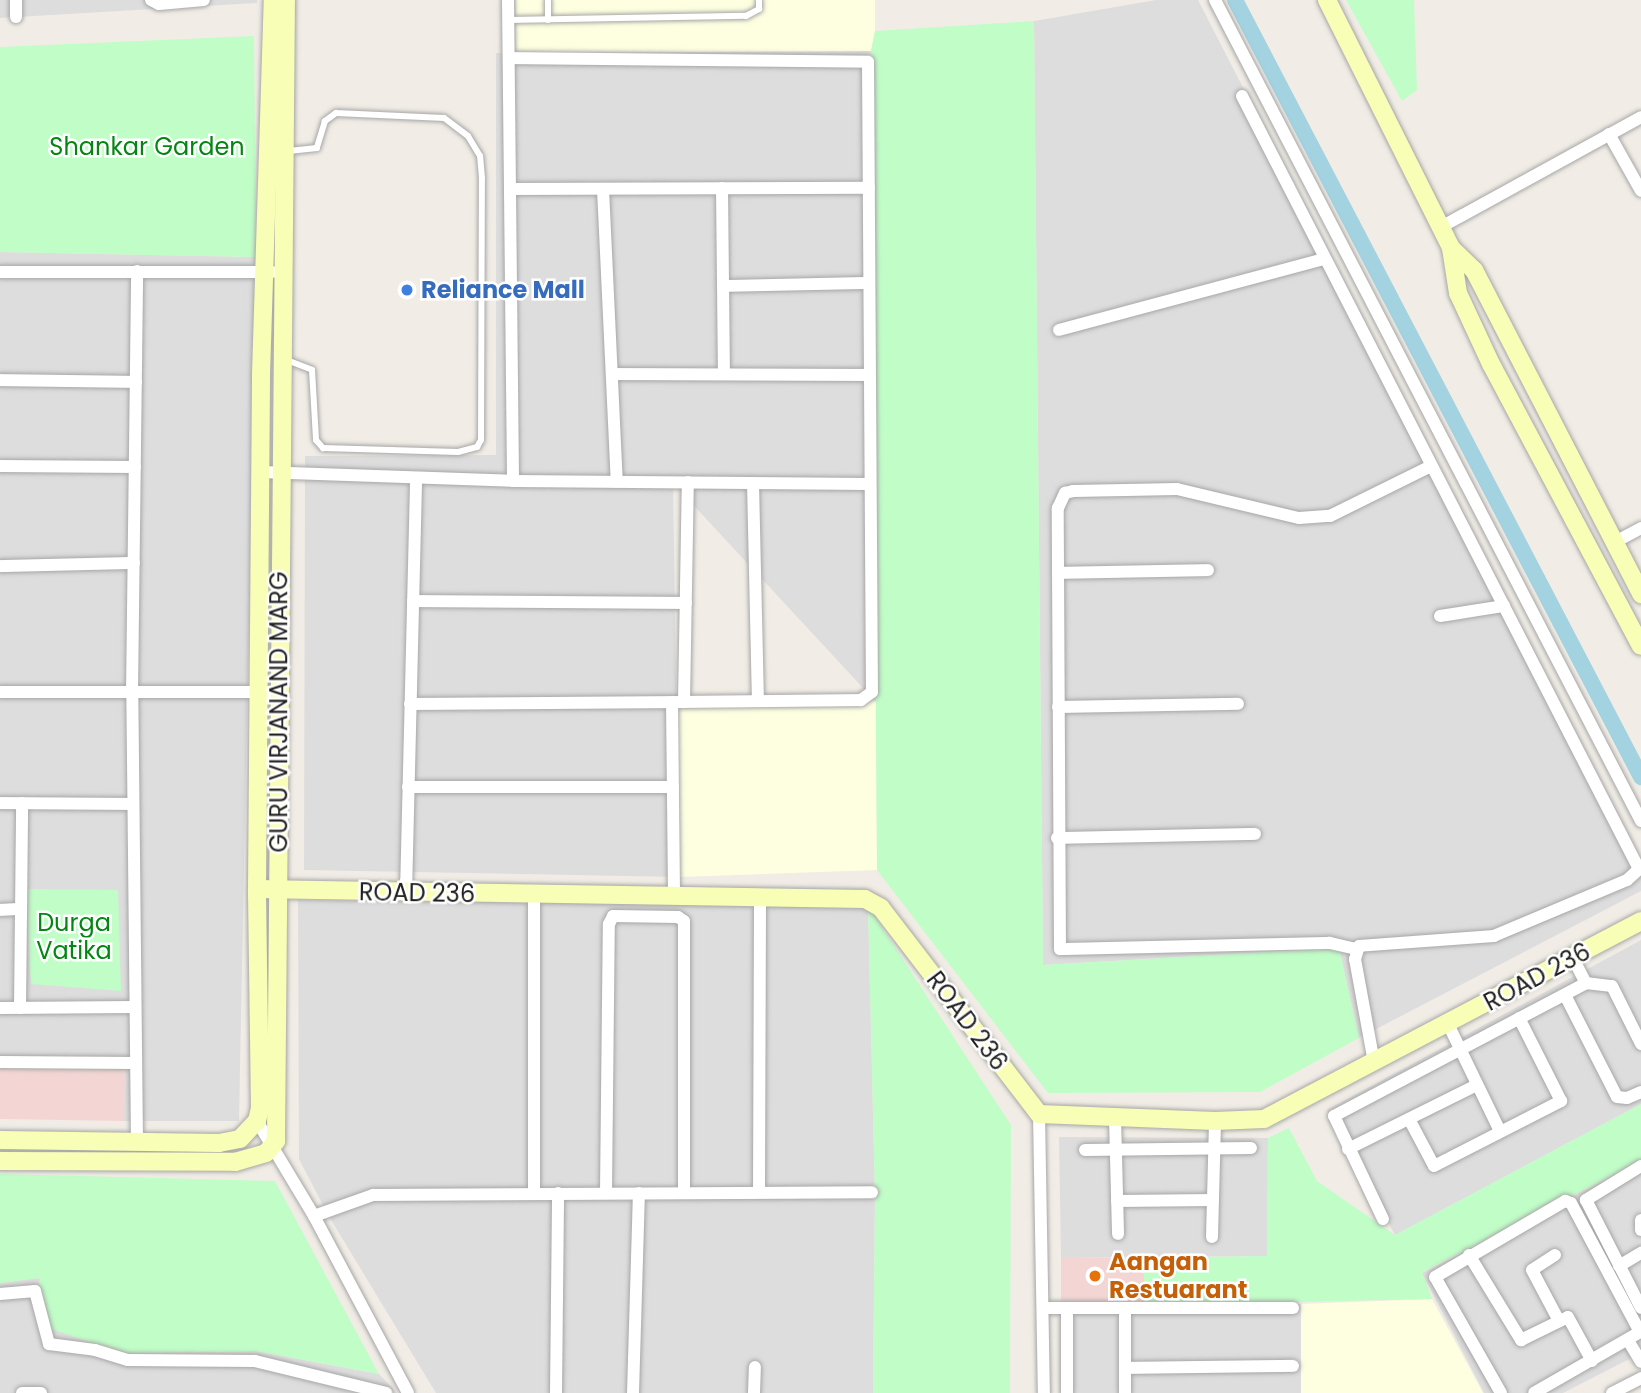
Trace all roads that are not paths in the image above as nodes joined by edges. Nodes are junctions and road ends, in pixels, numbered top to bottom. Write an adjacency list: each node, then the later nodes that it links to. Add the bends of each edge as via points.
1 (16, 0): 11 (street)
2 (150, 0): 3 (street, via 159,4)
3 (204, 0)
4 (273, 0): 29 (street, GURU VIRJANAND MARG)
5 (286, 0): 18 (street, GURU VIRJANAND MARG)
6 (508, 0): 13 (street)
7 (548, 0): 12 (lane)
8 (759, 0): 12 (lane, via 759,9 746,16)
9 (1215, 0): 75 (street)
10 (1327, 0): 24 (street)
11 (16, 17)
12 (548, 19): 13 (lane)
13 (509, 20): 14 (street)
14 (509, 58): 20 (street, via 867,60); 21 (street)
15 (1241, 96): 26 (street)
16 (1641, 117): 17 (street)
17 (1609, 134): 23 (street); 24 (street)
18 (284, 151): 29 (street, GURU VIRJANAND MARG); 33 (lane, via 317,148 326,121 336,113 444,118 468,136 480,156 482,178 481,440 477,447 458,452 323,448 316,440 312,370)
19 (722, 188): 20 (street); 22 (street); 31 (street)
20 (869, 188): 30 (street)
21 (511, 189): 22 (street); 44 (street)
22 (603, 189): 34 (street)
23 (1641, 191)
24 (1441, 227): 25 (street)
25 (1451, 247): 50 (street, via 1474,270); 60 (street, via 1456,286 1486,352)
26 (1324, 259): 32 (street); 40 (street)
27 (137, 271): 28 (street); 29 (street); 38 (street)
28 (0, 272)
29 (274, 272): 33 (street, GURU VIRJANAND MARG); 42 (street, GURU VIRJANAND MARG)
30 (869, 283): 31 (street); 36 (street)
31 (723, 286): 35 (street)
32 (1059, 330)
33 (281, 359): 42 (street, GURU VIRJANAND MARG)
34 (612, 374): 35 (street); 45 (street)
35 (724, 374): 36 (street)
36 (869, 374): 48 (street)
37 (0, 380): 38 (street)
38 (136, 382): 41 (street)
39 (0, 466): 41 (street)
40 (1431, 466): 54 (street, via 1342,514 1315,518 1193,491 1069,492 1058,508); 58 (street)
41 (135, 467): 51 (street)
42 (270, 472): 43 (street); 62 (street, GURU VIRJANAND MARG); 63 (street, GURU VIRJANAND MARG)
43 (415, 478): 44 (street); 56 (street)
44 (513, 481): 45 (street)
45 (617, 482): 46 (street)
46 (688, 482): 47 (street); 57 (street)
47 (753, 483): 48 (street); 65 (street)
48 (869, 484): 65 (street, via 871,696)
49 (1641, 528): 50 (street)
50 (1613, 543): 55 (street)
51 (134, 564): 52 (street); 64 (street)
52 (0, 566)
53 (1208, 570): 54 (street)
54 (1058, 573): 69 (street)
55 (1641, 594)
56 (413, 601): 57 (street); 67 (street)
57 (686, 603): 66 (street)
58 (1504, 606): 59 (street); 87 (street, via 1583,754 1638,866 1637,873 1494,936 1374,942)
59 (1440, 617)
60 (1641, 646)
61 (0, 692): 64 (street)
62 (261, 692): 63 (street); 64 (street); 78 (street, GURU VIRJANAND MARG)
63 (279, 692): 79 (street, GURU VIRJANAND MARG)
64 (132, 693): 74 (street)
65 (758, 701): 66 (street)
66 (678, 702): 67 (street); 70 (street)
67 (410, 704): 71 (street)
68 (1238, 704): 69 (street)
69 (1058, 707): 77 (street)
70 (673, 787): 71 (street); 82 (street)
71 (408, 788): 80 (street)
72 (0, 803): 73 (street)
73 (22, 803): 74 (street); 84 (street)
74 (133, 804): 91 (street)
75 (1641, 821)
76 (1255, 834): 77 (street)
77 (1057, 838): 87 (street, via 1057,942 1062,951 1329,943)
78 (257, 889): 79 (street, ROAD 236); 106 (street, GURU VIRJANAND MARG)
79 (279, 890): 80 (street, ROAD 236); 113 (street, GURU VIRJANAND MARG, via 277,1135)
80 (406, 893): 81 (street, ROAD 236)
81 (534, 894): 82 (street, ROAD 236); 122 (street)
82 (674, 895): 83 (street, ROAD 236)
83 (760, 896): 103 (street, ROAD 236, via 857,898 877,904); 120 (street)
84 (21, 909): 85 (street); 93 (street)
85 (0, 910)
86 (1641, 921): 88 (street, ROAD 236)
87 (1356, 949): 100 (street)
88 (1573, 958): 89 (street); 95 (street, ROAD 236)
89 (1587, 983): 90 (street); 96 (street, via 1612,986)
90 (1565, 995): 94 (street); 102 (street, via 1618,1097)
91 (135, 1007): 93 (street); 99 (street)
92 (0, 1008): 93 (street)
93 (20, 1008)
94 (1519, 1018): 97 (street); 108 (street, via 1561,1101)
95 (1448, 1024): 97 (street); 100 (street, ROAD 236)
96 (1641, 1044)
97 (1460, 1049): 101 (street); 115 (street, via 1338,1113 1334,1121)
98 (0, 1062): 99 (street)
99 (136, 1063): 110 (street)
100 (1374, 1063): 107 (street, ROAD 236, via 1264,1119)
101 (1477, 1085): 105 (street); 108 (street)
102 (1641, 1092)
103 (1039, 1114): 104 (street, ROAD 236); 139 (street)
104 (1115, 1118): 107 (street, ROAD 236); 114 (street)
105 (1409, 1119): 108 (street, via 1434,1166); 115 (street)
106 (257, 1121): 110 (street, via 232,1141); 113 (street)
107 (1214, 1121): 111 (street)
108 (1500, 1131)
109 (0, 1139): 110 (street)
110 (136, 1142)
111 (1214, 1148): 112 (street); 114 (street); 126 (street)
112 (1251, 1148)
113 (272, 1149): 117 (street, via 235,1162); 128 (street)
114 (1116, 1149): 116 (street); 127 (street)
115 (1348, 1149): 129 (street)
116 (1086, 1150)
117 (0, 1161)
118 (1641, 1166): 137 (street, via 1586,1200)
119 (684, 1192): 120 (street); 124 (street, via 684,921 614,916 609,924); 125 (street)
120 (759, 1192): 121 (street)
121 (872, 1192)
122 (534, 1193): 123 (street); 128 (street, via 373,1195)
123 (558, 1193): 124 (street); 157 (street)
124 (606, 1193): 125 (street)
125 (639, 1193): 158 (street)
126 (1213, 1200): 127 (street); 133 (street)
127 (1118, 1201): 132 (street)
128 (314, 1216): 156 (street)
129 (1383, 1219)
130 (1641, 1220): 131 (street)
131 (1641, 1230)
132 (1118, 1234)
133 (1212, 1237)
134 (1641, 1253): 137 (street)
135 (1469, 1255): 144 (street, via 1521,1340); 145 (street, via 1559,1202 1571,1203 1640,1326); 163 (street, via 1438,1272 1435,1280)
136 (1555, 1255): 144 (street, via 1532,1270)
137 (1619, 1266): 143 (street)
138 (0, 1294): 152 (street, via 35,1291 49,1344 128,1360 264,1362)
139 (1042, 1308): 140 (street); 160 (street)
140 (1067, 1308): 141 (street); 161 (street)
141 (1125, 1308): 142 (street); 150 (street)
142 (1293, 1308)
143 (1641, 1308)
144 (1559, 1321): 146 (street, via 1571,1319)
145 (1629, 1342): 146 (street); 147 (street)
146 (1592, 1361): 164 (street)
147 (1641, 1362)
148 (1293, 1366): 150 (street)
149 (755, 1367): 159 (street)
150 (1125, 1368): 162 (street)
151 (1641, 1378): 165 (street)
152 (354, 1390): 155 (street)
153 (22, 1393): 154 (street)
154 (41, 1393)
155 (386, 1393)
156 (408, 1393)
157 (556, 1393)
158 (633, 1393)
159 (754, 1393)
160 (1044, 1393)
161 (1067, 1393)
162 (1125, 1393)
163 (1501, 1393)
164 (1534, 1393)
165 (1612, 1393)

